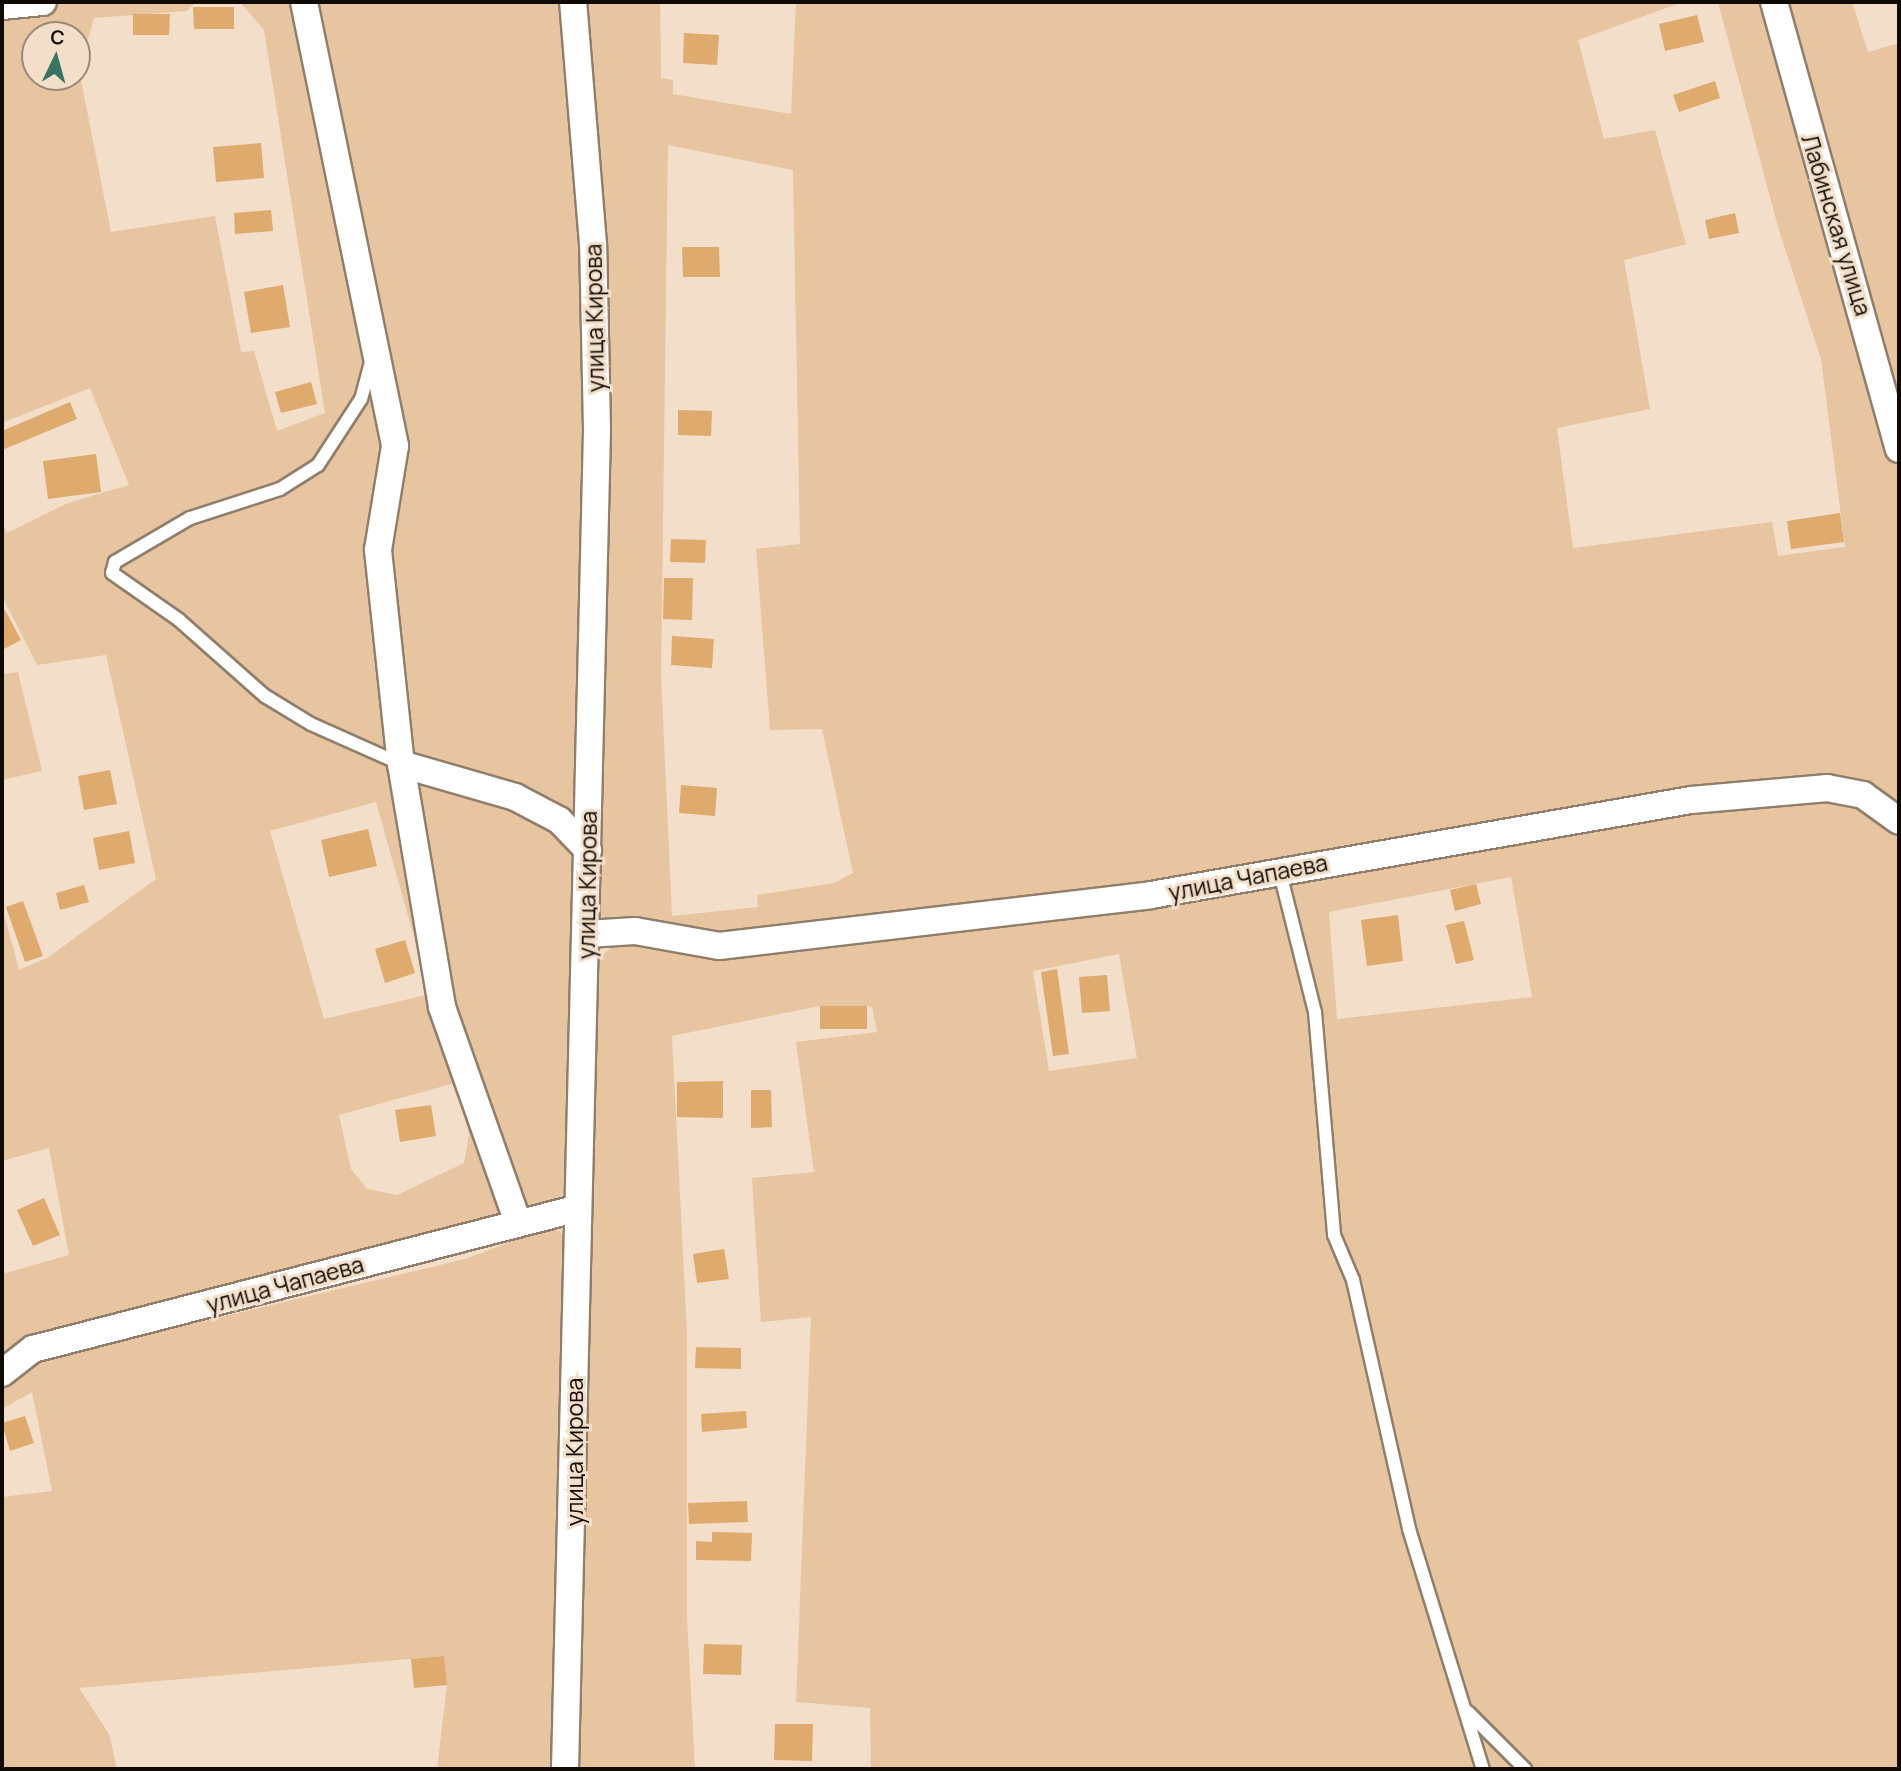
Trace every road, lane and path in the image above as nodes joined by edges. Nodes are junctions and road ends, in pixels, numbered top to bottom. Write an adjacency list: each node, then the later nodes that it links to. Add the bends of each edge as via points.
1 (43, 2): 5 (street)
2 (303, 2): 6 (street)
3 (573, 2): 10 (street, улица Кирова, via 593,244 597,429)
4 (1774, 2): 7 (street, Лабинская улица)
5 (2, 6)
6 (376, 345): 8 (street, via 394,446 378,550); 8 (lane, via 361,399 318,466 280,489 190,518 115,562 112,573 179,620 265,696 312,724)
7 (1899, 449)
8 (401, 764): 10 (street, via 515,797 559,820); 14 (street, via 442,1007)
9 (1899, 821): 11 (street, улица Чапаева, via 1863,795 1827,788 1691,800)
10 (588, 850): 12 (street, улица Кирова)
11 (1279, 869): 12 (street, улица Чапаева, via 1151,895 719,946 635,931); 16 (lane, via 1315,1012 1334,1235 1353,1280 1409,1529)
12 (587, 934): 13 (street, улица Кирова)
13 (575, 1209): 14 (street, улица Чапаева); 17 (street, улица Кирова, via 574,1576)
14 (519, 1223): 15 (street, улица Чапаева, via 33,1349)
15 (2, 1373)
16 (1468, 1711): 18 (lane); 19 (lane)
17 (565, 1769)
18 (1483, 1769)
19 (1525, 1769)

